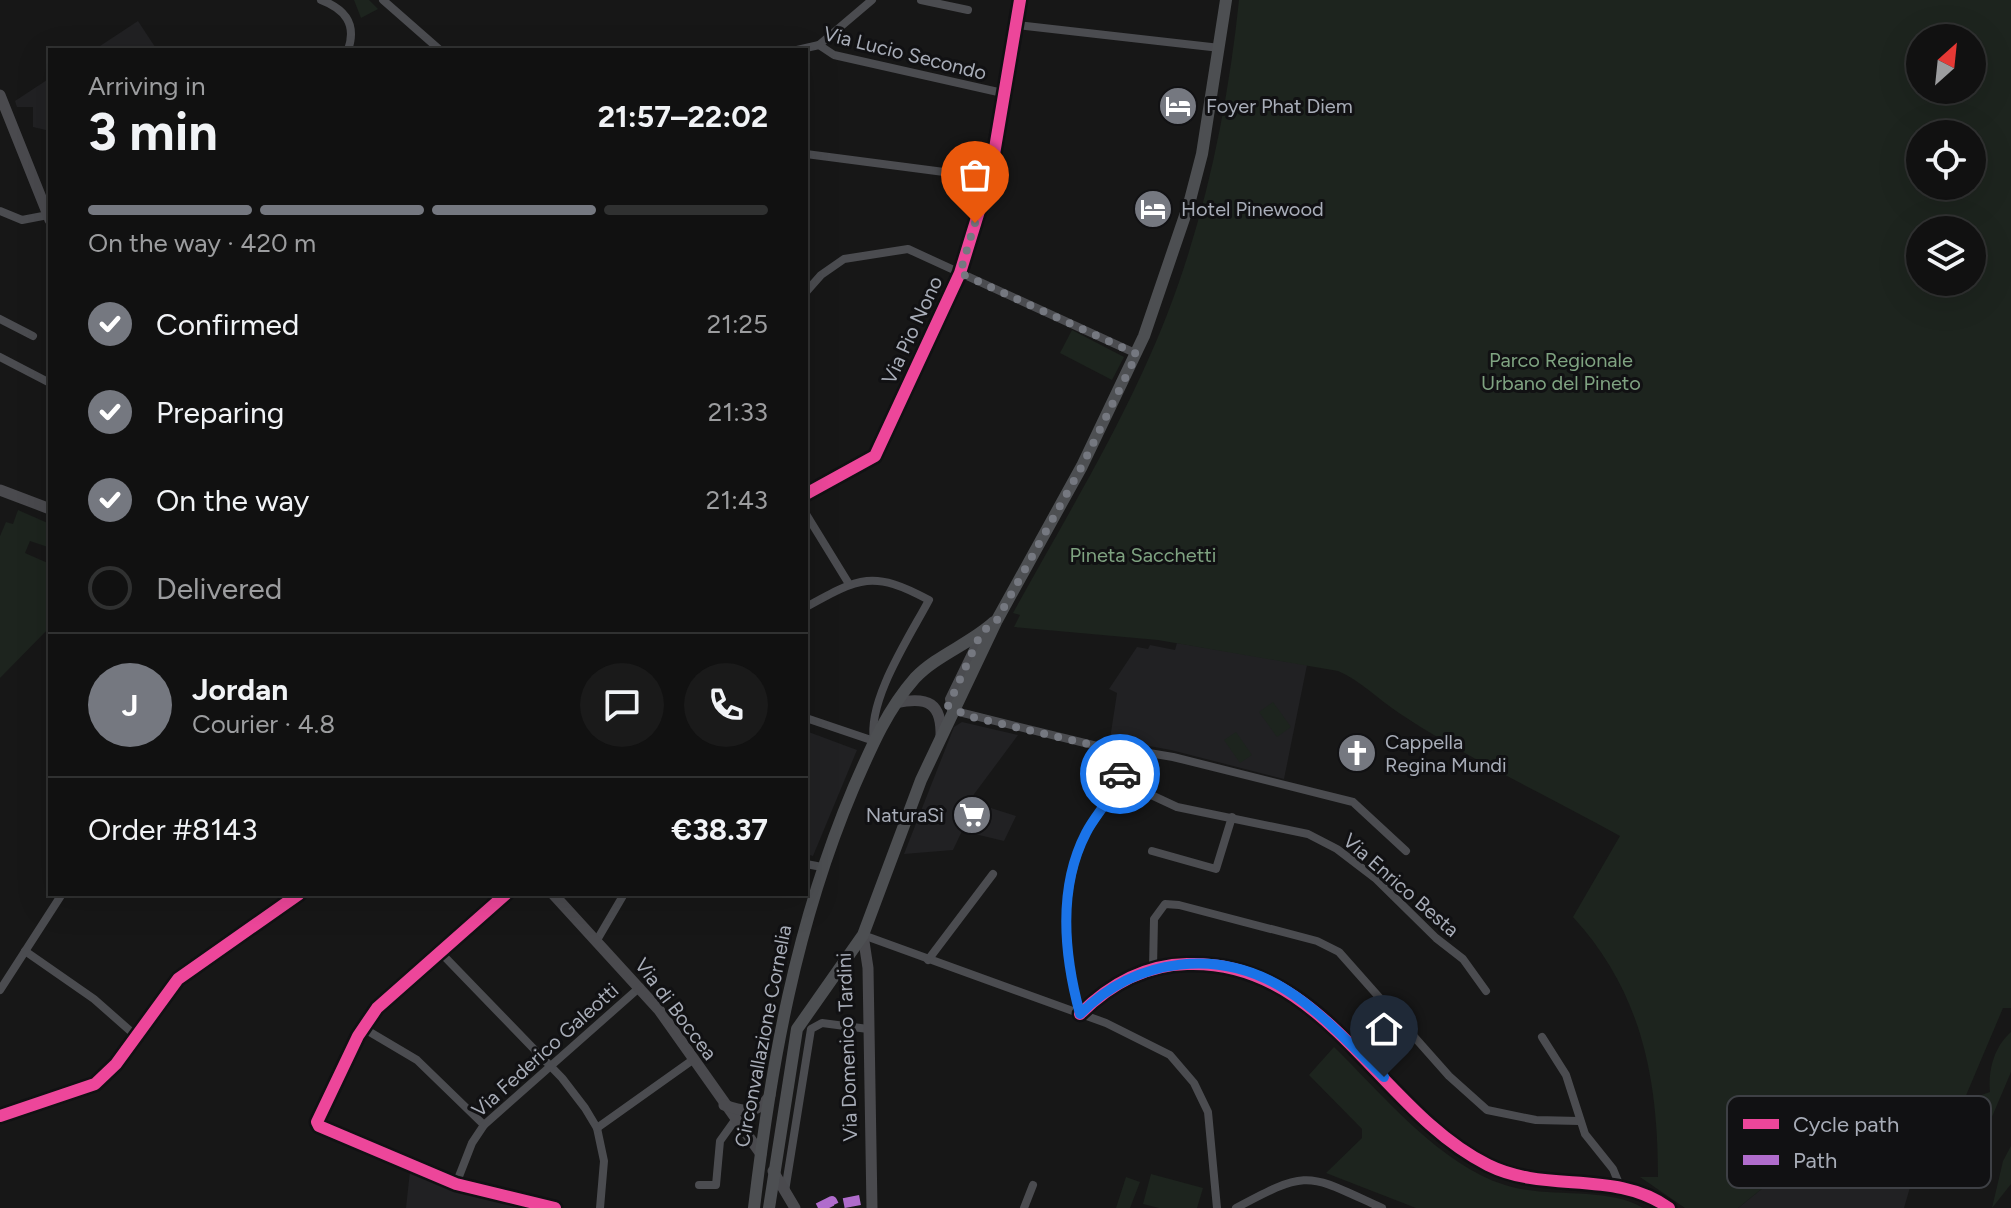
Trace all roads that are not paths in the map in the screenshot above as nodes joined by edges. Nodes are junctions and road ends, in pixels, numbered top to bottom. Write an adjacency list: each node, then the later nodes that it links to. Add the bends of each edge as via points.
1 (321, 0): 8 (street)
2 (346, 0): 8 (street)
3 (383, 0): 13 (street)
4 (872, 0): 11 (street)
5 (921, 0): 9 (street)
6 (1020, 0): 10 (street, Via Pio Nono)
7 (1226, 0): 15 (main road, Via Domenico Tardini)
8 (341, 10): 12 (street, via 352,29)
9 (968, 10)
10 (1017, 25): 15 (street); 16 (street, Via Pio Nono)
11 (819, 45): 14 (street, Via Lucio Secondo); 16 (street, Via Lucio Secondo, via 834,55)
12 (348, 48)
13 (438, 48)
14 (806, 48)
15 (1220, 48): 27 (main road, Via Domenico Tardini, via 1189,204)
16 (1007, 94): 19 (street, Via Pio Nono)
17 (0, 95): 21 (street)
18 (808, 154): 19 (street)
19 (990, 178): 23 (street, Via Pio Nono)
20 (0, 211): 22 (street, via 22,220)
21 (48, 215)
22 (48, 217)
23 (960, 273): 24 (street, via 912,250 887,249 844,259); 27 (street); 31 (street, Via Pio Nono, via 875,456)
24 (808, 290)
25 (0, 319): 26 (street)
26 (33, 336)
27 (1137, 354): 36 (main road, Via Domenico Tardini)
28 (0, 357): 29 (street)
29 (48, 382)
30 (0, 490): 32 (street)
31 (808, 493)
32 (48, 508)
33 (808, 517): 34 (street)
34 (849, 584): 35 (street); 42 (street, Circonvallazione Cornelia, via 884,580 929,600 882,691)
35 (808, 606)
36 (997, 620): 37 (main road, Circonvallazione Cornelia); 39 (main road, Via Domenico Tardini)
37 (981, 633): 38 (main road, Circonvallazione Cornelia, via 921,672); 39 (street, Via Domenico Tardini, via 948,701)
38 (896, 703): 41 (street, via 918,700 932,705 941,716); 42 (main road, Circonvallazione Cornelia)
39 (954, 711): 41 (main road, Via Domenico Tardini); 43 (street)
40 (808, 719): 42 (street)
41 (941, 738): 56 (main road, Via Domenico Tardini)
42 (874, 741): 49 (main road, Circonvallazione Cornelia)
43 (1115, 754): 44 (street); 47 (street, via 1130,749 1173,757 1353,802)
44 (1119, 780): 45 (street, Via Enrico Besta, via 1171,805); 65 (street, via 1087,831 1070,887 1065,947)
45 (1232, 817): 46 (street, via 1216,869); 64 (street, Via Enrico Besta, via 1308,834 1337,849 1463,959)
46 (1152, 851)
47 (1406, 851)
48 (808, 864): 49 (street)
49 (822, 867): 72 (main road, Circonvallazione Cornelia, via 798,944)
50 (993, 874): 60 (street)
51 (61, 896): 58 (street)
52 (296, 896): 68 (street, via 178,979)
53 (504, 896): 59 (street)
54 (555, 896): 57 (street, Via di Boccea)
55 (623, 896): 57 (street)
56 (863, 935): 60 (street); 67 (street, Via Domenico Tardini); 80 (main road, Circonvallazione Cornelia, via 797,1029)
57 (597, 940): 62 (street, Via di Boccea)
58 (25, 951): 63 (street); 68 (street)
59 (440, 952): 66 (street, via 389,995); 71 (street)
60 (928, 960): 65 (street)
61 (1153, 968): 65 (street, via 1114,985); 76 (street, via 1154,919 1165,904 1317,941 1347,959 1482,1108 1524,1119); 84 (street, via 1221,965 1268,980 1311,1008 1446,1136 1481,1161 1531,1179)
62 (640, 987): 70 (street, Via di Boccea); 71 (street, Via Federico Galeotti)
63 (0, 990)
64 (1486, 991)
65 (1080, 1014): 93 (street, via 1158,1047 1189,1076 1211,1122)
66 (363, 1028): 77 (street, via 417,1060); 81 (street, via 318,1114 319,1126)
67 (868, 1029): 85 (street, via 822,1023 811,1029); 91 (street, Via Domenico Tardini)
68 (136, 1036): 74 (street, via 95,1084)
69 (1542, 1037): 76 (street, via 1566,1075)
70 (694, 1059): 73 (street, Via di Boccea); 78 (street)
71 (549, 1065): 77 (street, Via Federico Galeotti); 78 (street)
72 (770, 1095): 73 (street, via 762,1107 751,1111); 79 (main road, Circonvallazione Cornelia)
73 (724, 1105): 75 (street, Via di Boccea)
74 (0, 1116)
75 (735, 1120): 79 (street, Via di Boccea); 82 (street, via 720,1141 716,1185)
76 (1579, 1121): 84 (street, via 1616,1172)
77 (484, 1125): 81 (street, Via Federico Galeotti)
78 (597, 1128): 87 (street, via 604,1161)
79 (761, 1154): 80 (main road); 88 (main road, Circonvallazione Cornelia)
80 (772, 1171): 85 (street); 89 (main road, Circonvallazione Cornelia)
81 (456, 1184): 86 (street)
82 (699, 1185)
83 (1033, 1185): 92 (street)
84 (1620, 1186): 96 (street)
85 (785, 1192): 90 (street)
86 (555, 1208)
87 (600, 1208)
88 (754, 1208)
89 (769, 1208)
90 (795, 1208)
91 (872, 1208)
92 (1024, 1208)
93 (1217, 1208)
94 (1236, 1208): 95 (street, via 1300,1179 1323,1182)
95 (1382, 1208)
96 (1669, 1208)

